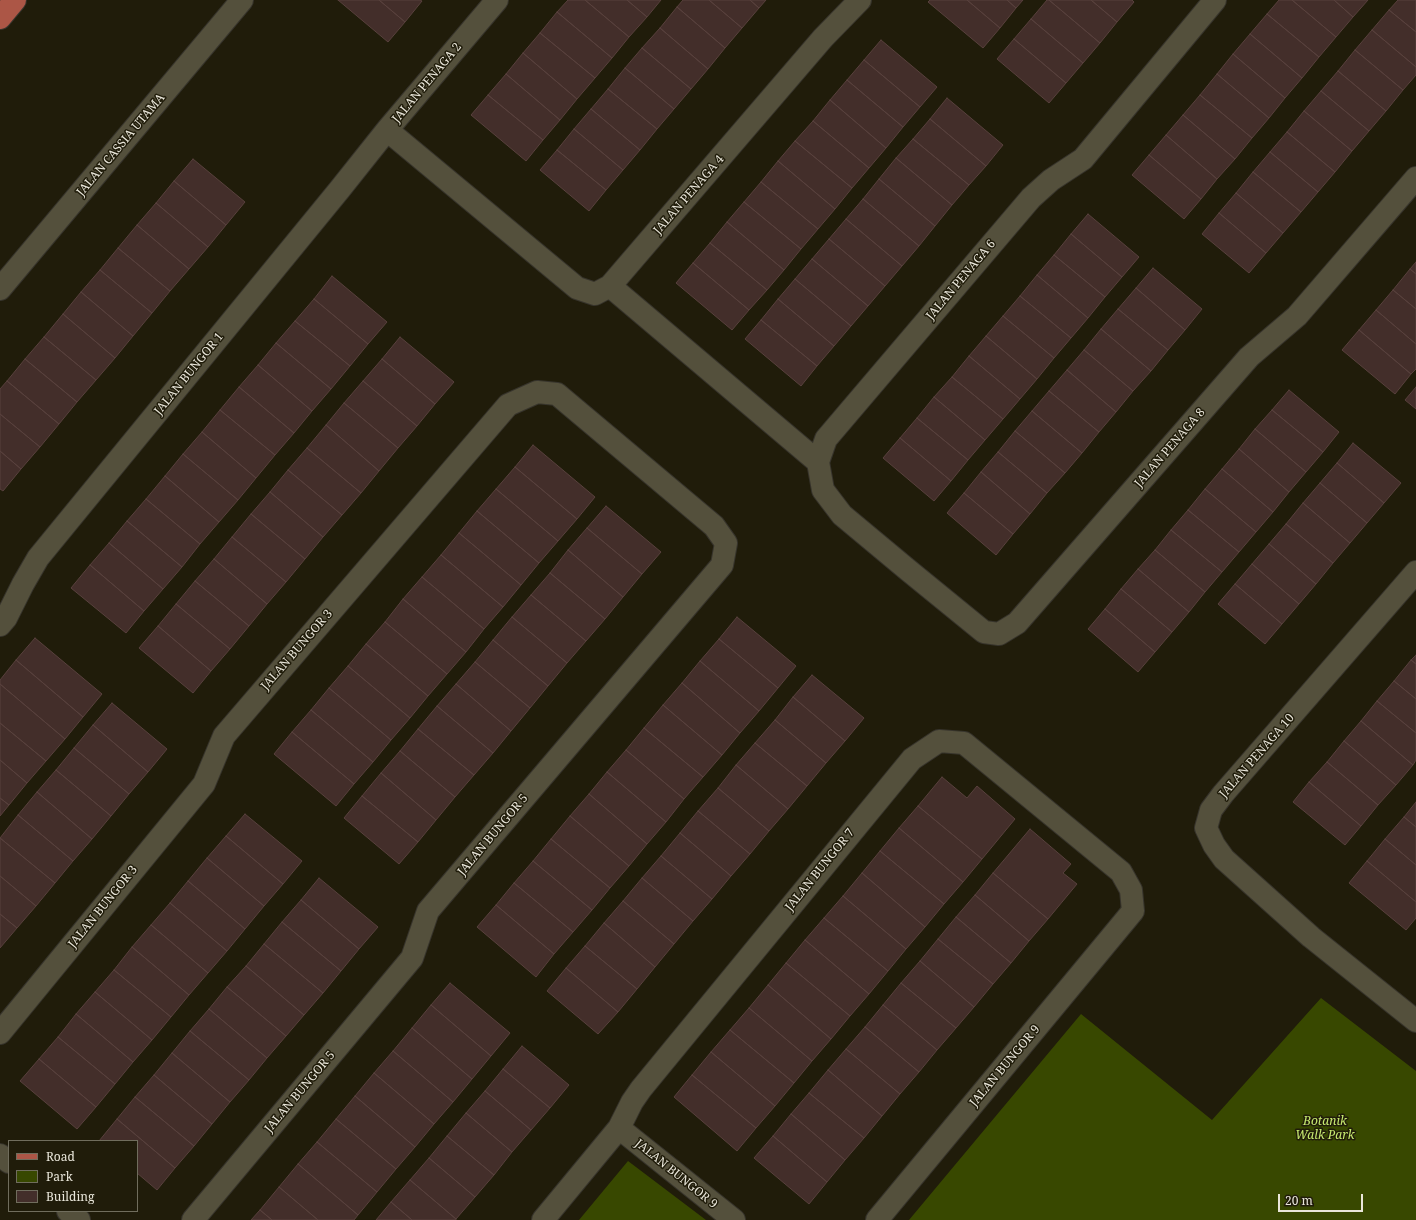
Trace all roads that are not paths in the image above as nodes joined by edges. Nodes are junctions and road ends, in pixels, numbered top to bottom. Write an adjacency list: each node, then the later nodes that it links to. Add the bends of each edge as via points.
1 (15, 0): 6 (main road)
2 (242, 0): 11 (street, JALAN CASSIA UTAMA)
3 (498, 0): 7 (street, JALAN PENAGA 2)
4 (860, 0): 10 (street, JALAN PENAGA 4, via 823,38)
5 (1215, 0): 12 (street, JALAN PENAGA 6, via 1083,159 1051,180 1026,204 826,439)
6 (0, 18)
7 (387, 130): 9 (street, JALAN PENAGA 2); 16 (street, JALAN BUNGOR 1, via 38,558)
8 (1416, 178): 14 (street, JALAN PENAGA 8, via 1297,316 1249,357 1017,623 999,634 984,632)
9 (498, 221): 10 (street, JALAN PENAGA 4, via 577,288 595,294)
10 (610, 286): 12 (street)
11 (0, 289)
12 (818, 462): 14 (street, JALAN PENAGA 6, via 823,490 842,515)
13 (642, 466): 19 (street, JALAN BUNGOR 3, via 557,394 537,392 508,405 224,736 204,784); 25 (street, JALAN BUNGOR 5, via 714,526 726,543 722,565 428,911 412,958)
14 (908, 570)
15 (1416, 572): 18 (street, JALAN PENAGA 10, via 1223,794 1211,810 1206,828 1214,846 1224,859 1311,937)
16 (0, 625)
17 (1133, 912): 20 (street, JALAN BUNGOR 7, via 1131,890 1121,872 964,743 939,741 912,759 641,1089); 28 (street, JALAN BUNGOR 9)
18 (1416, 1022)
19 (0, 1033)
20 (619, 1128): 26 (street, JALAN BUNGOR 7); 27 (street, JALAN BUNGOR 9)
21 (0, 1155): 22 (street)
22 (8, 1161)
23 (69, 1212): 24 (street)
24 (79, 1220)
25 (193, 1220)
26 (543, 1220)
27 (734, 1220)
28 (877, 1220)

